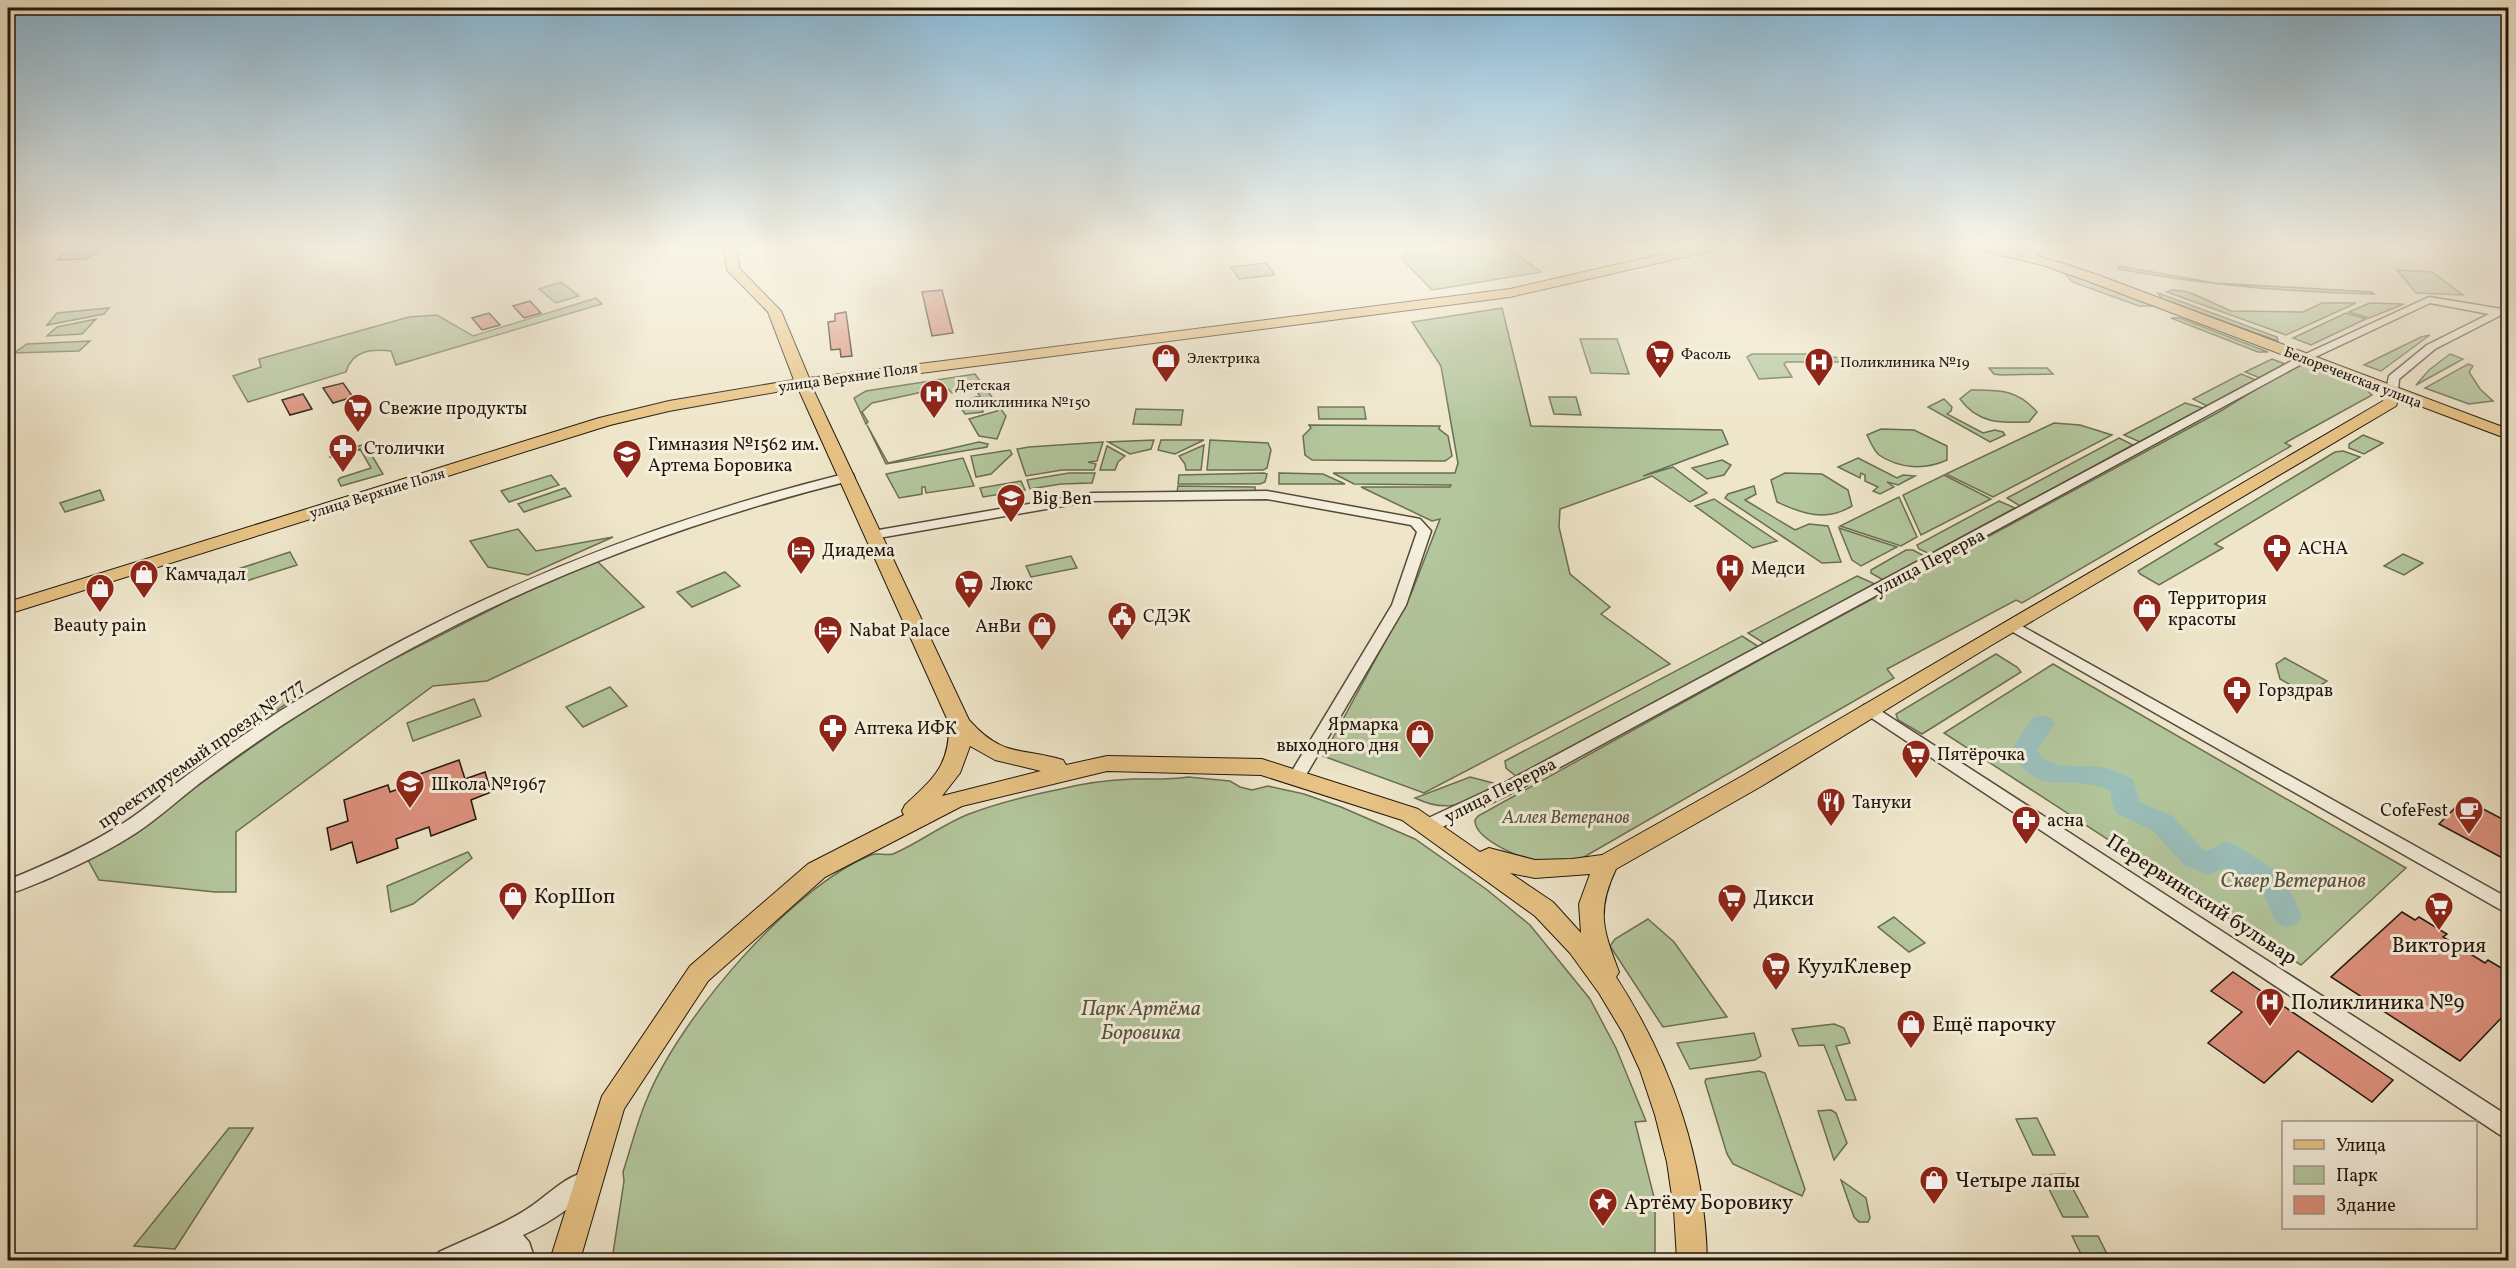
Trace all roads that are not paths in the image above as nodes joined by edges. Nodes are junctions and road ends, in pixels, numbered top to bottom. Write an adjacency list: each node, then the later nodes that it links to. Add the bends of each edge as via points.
1 (769, 306): 8 (main road)
2 (1406, 306): 8 (main road, улица Верхние Поля)
3 (2168, 306): 7 (main road, Белореченская улица)
4 (2415, 306): 7 (street, улица Перерва)
5 (2471, 306): 6 (street, улица Перерва)
6 (2504, 311): 9 (street, улица Перерва, via 2431,347 2393,378)
7 (2305, 358): 9 (main road, Белореченская улица); 20 (street, улица Перерва, via 1535,774)
8 (802, 383): 11 (main road); 13 (main road, улица Верхние Поля, via 605,421)
9 (2392, 391): 10 (main road, Белореченская улица); 14 (main road, улица Перерва, via 2391,403)
10 (2508, 434)
11 (848, 477): 12 (main road); 23 (street, проектируемый проезд № 777, via 779,494 661,532 540,578 478,608 309,700 87,854)
12 (873, 535): 16 (main road); 18 (street, via 1086,498 1118,496 1267,495 1415,522 1424,531 1399,605)
13 (8, 608)
14 (2011, 626): 15 (main road, улица Перерва); 24 (street)
15 (1870, 709): 22 (main road, улица Перерва); 26 (street, Перервинский бульвар)
16 (960, 723): 17 (main road, via 978,743 1005,758); 19 (main road, via 960,748 953,770)
17 (1082, 766): 18 (main road, via 1189,761 1248,766); 19 (main road, via 994,785)
18 (1297, 776): 20 (main road, via 1352,791)
19 (907, 818): 27 (main road, via 815,870 722,948 654,1033)
20 (1430, 825): 21 (main road)
21 (1467, 847): 22 (main road, улица Перерва, via 1502,862 1535,869); 25 (main road, via 1507,876 1559,924)
22 (1607, 864): 25 (main road, via 1591,904 1599,952)
23 (8, 887)
24 (2508, 907)
25 (1611, 989): 33 (main road, via 1641,1040 1674,1125 1685,1172)
26 (2508, 1128)
27 (602, 1129): 28 (main road); 32 (main road, via 576,1203)
28 (579, 1184): 29 (street, via 525,1223); 31 (main road)
29 (453, 1257): 30 (street, via 500,1242 515,1243)
30 (524, 1260)
31 (551, 1260)
32 (565, 1260)
33 (1692, 1260)

